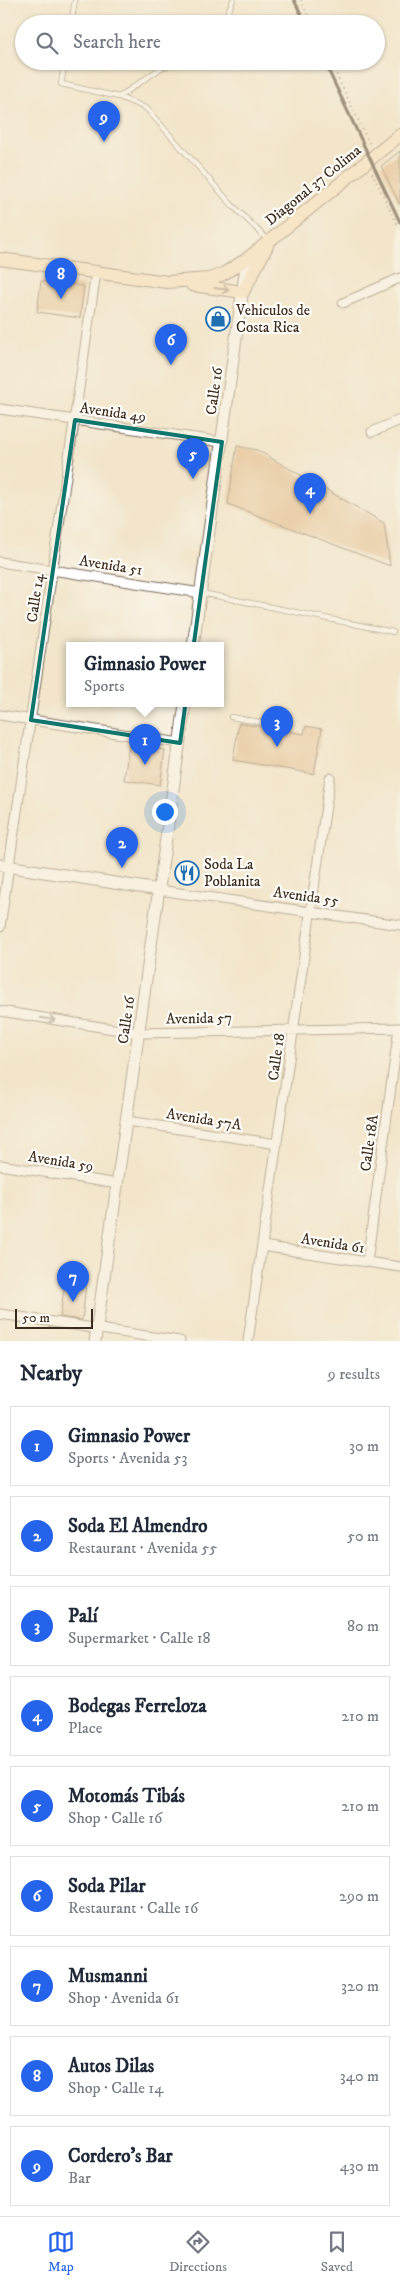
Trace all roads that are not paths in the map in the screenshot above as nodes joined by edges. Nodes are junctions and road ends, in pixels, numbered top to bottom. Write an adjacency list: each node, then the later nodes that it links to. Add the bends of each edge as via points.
1 (75, 0): 3 (lane)
2 (233, 0): 4 (lane)
3 (72, 15)
4 (227, 15)
5 (63, 70): 7 (lane, via 61,84)
6 (158, 70): 7 (lane)
7 (119, 97): 9 (lane, via 146,108 232,205)
8 (400, 135): 9 (main road, Diagonal 37 Colima)
9 (270, 241): 11 (main road, Diagonal 37 Colima); 15 (main road)
10 (0, 259): 12 (main road)
11 (247, 259): 14 (main road, Diagonal 37 Colima, via 224,274 209,279); 15 (street, Calle 16)
12 (96, 272): 14 (main road); 18 (street, Calle 14)
13 (400, 278): 16 (street)
14 (167, 282): 15 (main road, one-way to 15)
15 (242, 292): 21 (street, Calle 16)
16 (343, 303)
17 (0, 409): 18 (street, Avenida 49)
18 (75, 420): 21 (street, Avenida 49); 23 (street, Calle 14)
19 (400, 420): 20 (street)
20 (372, 432)
21 (222, 442): 24 (street, Calle 16)
22 (0, 562): 23 (street, Avenida 51)
23 (53, 570): 24 (street, Avenida 51); 30 (street, Calle 14)
24 (201, 593): 25 (lane, Avenida 51); 26 (street, Calle 16)
25 (394, 632)
26 (194, 642)
27 (185, 707): 32 (street, Calle 16)
28 (0, 715): 30 (street)
29 (231, 717): 31 (lane)
30 (30, 720): 32 (street); 34 (street, Calle 14)
31 (282, 726)
32 (180, 743): 35 (street, Calle 16)
33 (330, 778): 36 (street, Calle 18)
34 (4, 865): 35 (street, Avenida 55); 38 (street, Calle 14)
35 (160, 890): 36 (street, Avenida 55); 42 (street, Calle 16)
36 (311, 912): 37 (street, Avenida 55); 41 (street, Calle 18)
37 (400, 925)
38 (0, 927)
39 (0, 1011): 42 (street, Avenida 57, one-way to 42)
40 (400, 1028): 41 (street, Avenida 57); 48 (street, Calle 18A)
41 (294, 1030): 42 (street, Avenida 57); 44 (street, Calle 18)
42 (139, 1033): 43 (street, Calle 16)
43 (127, 1121): 44 (street, Avenida 57A); 46 (street, Calle 16)
44 (277, 1144): 47 (street, Calle 18)
45 (0, 1165): 46 (street, Avenida 59)
46 (118, 1184): 51 (street, Calle 16)
47 (262, 1246): 48 (street, Avenida 61); 54 (street, Calle 18)
48 (367, 1262): 49 (street, Avenida 61)
49 (400, 1268)
50 (0, 1314): 51 (street)
51 (97, 1329): 52 (street, Calle 16); 53 (street)
52 (95, 1341)
53 (180, 1341)
54 (248, 1341)

